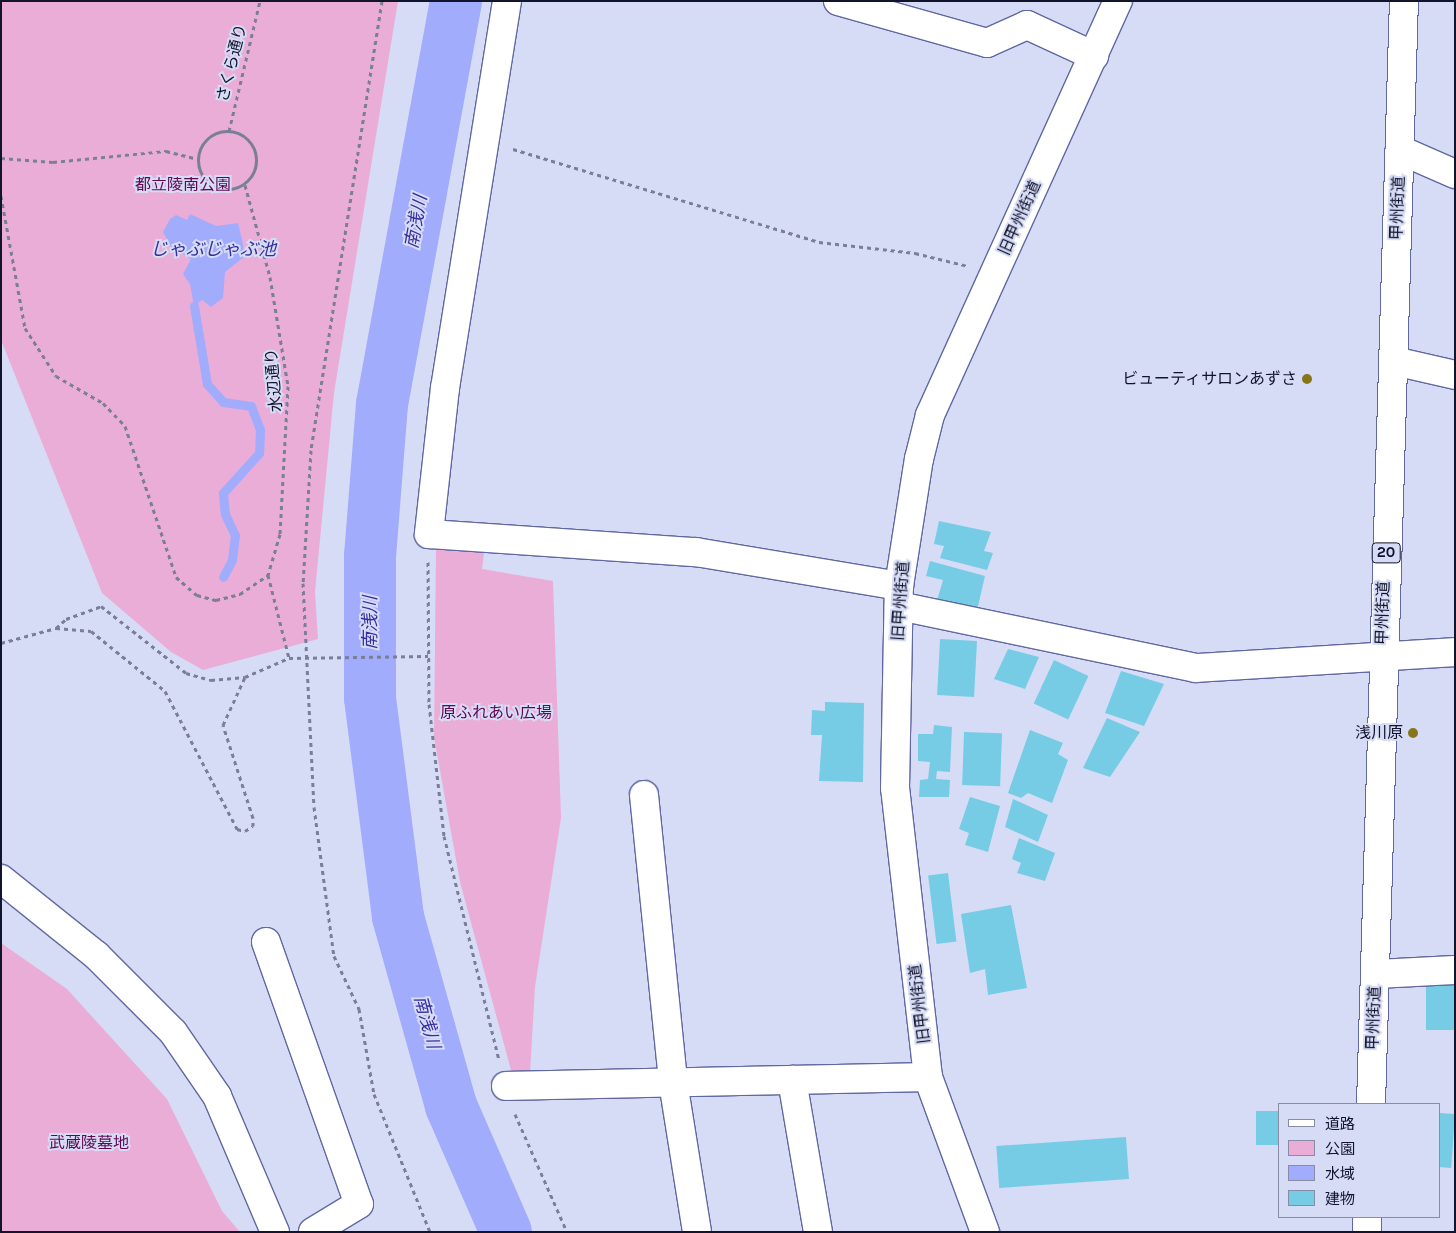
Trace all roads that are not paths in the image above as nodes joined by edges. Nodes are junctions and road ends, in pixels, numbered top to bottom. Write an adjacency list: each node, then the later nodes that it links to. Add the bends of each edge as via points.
1 (506, 1): 11 (main road, via 445,388 429,534 696,552)
2 (838, 1): 5 (main road)
3 (1118, 1): 6 (main road, 旧甲州街道)
4 (1404, 1): 7 (main road, 甲州街道 / 20)
5 (890, 8): 6 (main road, via 987,43 1027,25)
6 (1094, 56): 11 (main road, 旧甲州街道, via 930,415 919,459)
7 (1400, 150): 8 (main road); 9 (main road, 甲州街道 / 20)
8 (1455, 174)
9 (1394, 361): 10 (main road); 13 (main road, 甲州街道 / 20)
10 (1455, 374)
11 (899, 596): 13 (main road, via 1196,668); 19 (main road, 旧甲州街道, via 895,788)
12 (1455, 652): 13 (main road)
13 (1382, 654): 18 (main road, 甲州街道 / 20)
14 (644, 795): 21 (main road)
15 (1, 879): 25 (main road, via 96,955 178,1038 216,1096)
16 (266, 942): 26 (main road, via 358,1204)
17 (1455, 970): 18 (main road)
18 (1376, 974): 23 (main road, 甲州街道 / 20)
19 (928, 1077): 20 (main road); 29 (main road, 旧甲州街道)
20 (792, 1080): 21 (main road); 28 (main road)
21 (673, 1082): 22 (main road); 27 (main road)
22 (506, 1086)
23 (1371, 1103)
24 (1367, 1218): 30 (main road)
25 (275, 1232)
26 (313, 1232)
27 (697, 1232)
28 (818, 1232)
29 (985, 1232)
30 (1367, 1232)

